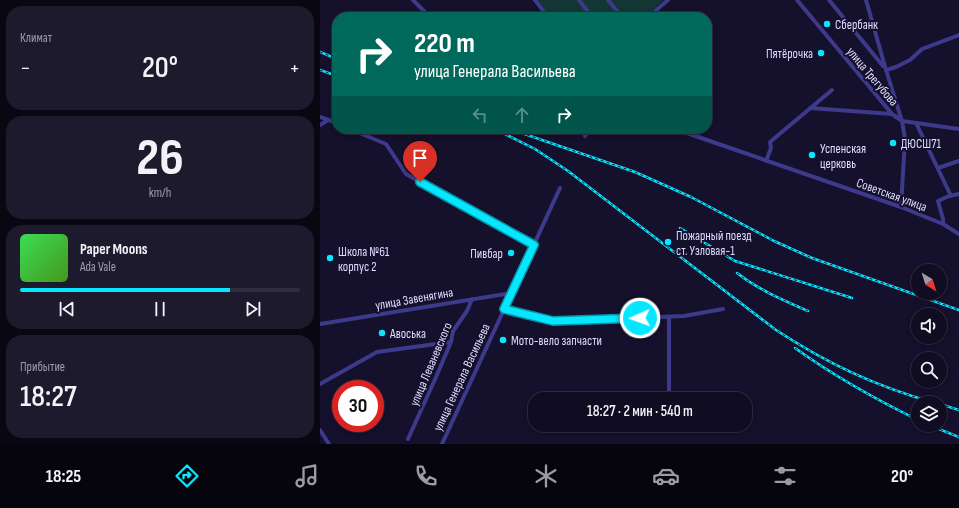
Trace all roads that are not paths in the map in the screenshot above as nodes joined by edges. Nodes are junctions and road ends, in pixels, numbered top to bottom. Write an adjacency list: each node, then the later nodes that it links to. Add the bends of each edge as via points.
1 (413, 0): 9 (street)
2 (535, 0): 10 (street)
3 (579, 0): 11 (street)
4 (608, 0): 12 (street)
5 (668, 0): 13 (street)
6 (797, 0): 18 (street, улица Трегубова)
7 (829, 0): 15 (street)
8 (866, 0): 15 (street, улица Трегубова)
9 (425, 12)
10 (544, 12)
11 (588, 12)
12 (618, 12)
13 (654, 12)
14 (959, 35): 15 (street, via 922,49 910,60)
15 (885, 69): 22 (street, улица Трегубова)
16 (832, 90): 17 (street)
17 (810, 108): 18 (street); 28 (street, via 770,142 771,148)
18 (892, 114): 22 (street, улица Трегубова)
19 (320, 117): 20 (street)
20 (328, 120): 21 (street); 24 (street)
21 (332, 121)
22 (902, 121): 23 (street); 34 (street, via 905,139)
23 (916, 123): 25 (street); 30 (street)
24 (320, 125)
25 (959, 129)
26 (362, 134): 37 (street, via 386,144 406,174)
27 (688, 134): 28 (street, Советская улица)
28 (766, 161): 34 (street, Советская улица)
29 (959, 161): 30 (street)
30 (938, 168): 33 (street)
31 (560, 188): 37 (street, улица Генерала Васильева)
32 (959, 194): 33 (street)
33 (951, 196): 35 (street, via 938,201)
34 (901, 207): 35 (street, Советская улица)
35 (943, 224): 36 (street, Советская улица)
36 (959, 234)
37 (534, 245): 38 (street, улица Генерала Васильева)
38 (511, 293): 39 (street, улица Завенягина); 40 (street, улица Генерала Васильева)
39 (472, 299): 43 (street, улица Завенягина); 44 (street, улица Леваневского, via 453,331)
40 (504, 309): 42 (street, via 553,321); 50 (street, улица Генерала Васильева)
41 (724, 309): 42 (street)
42 (669, 317): 46 (street)
43 (320, 324)
44 (450, 342): 45 (street, via 377,352); 48 (street, улица Леваневского)
45 (320, 384)
46 (669, 392)
47 (320, 430): 49 (street)
48 (408, 439)
49 (329, 444)
50 (442, 444)

